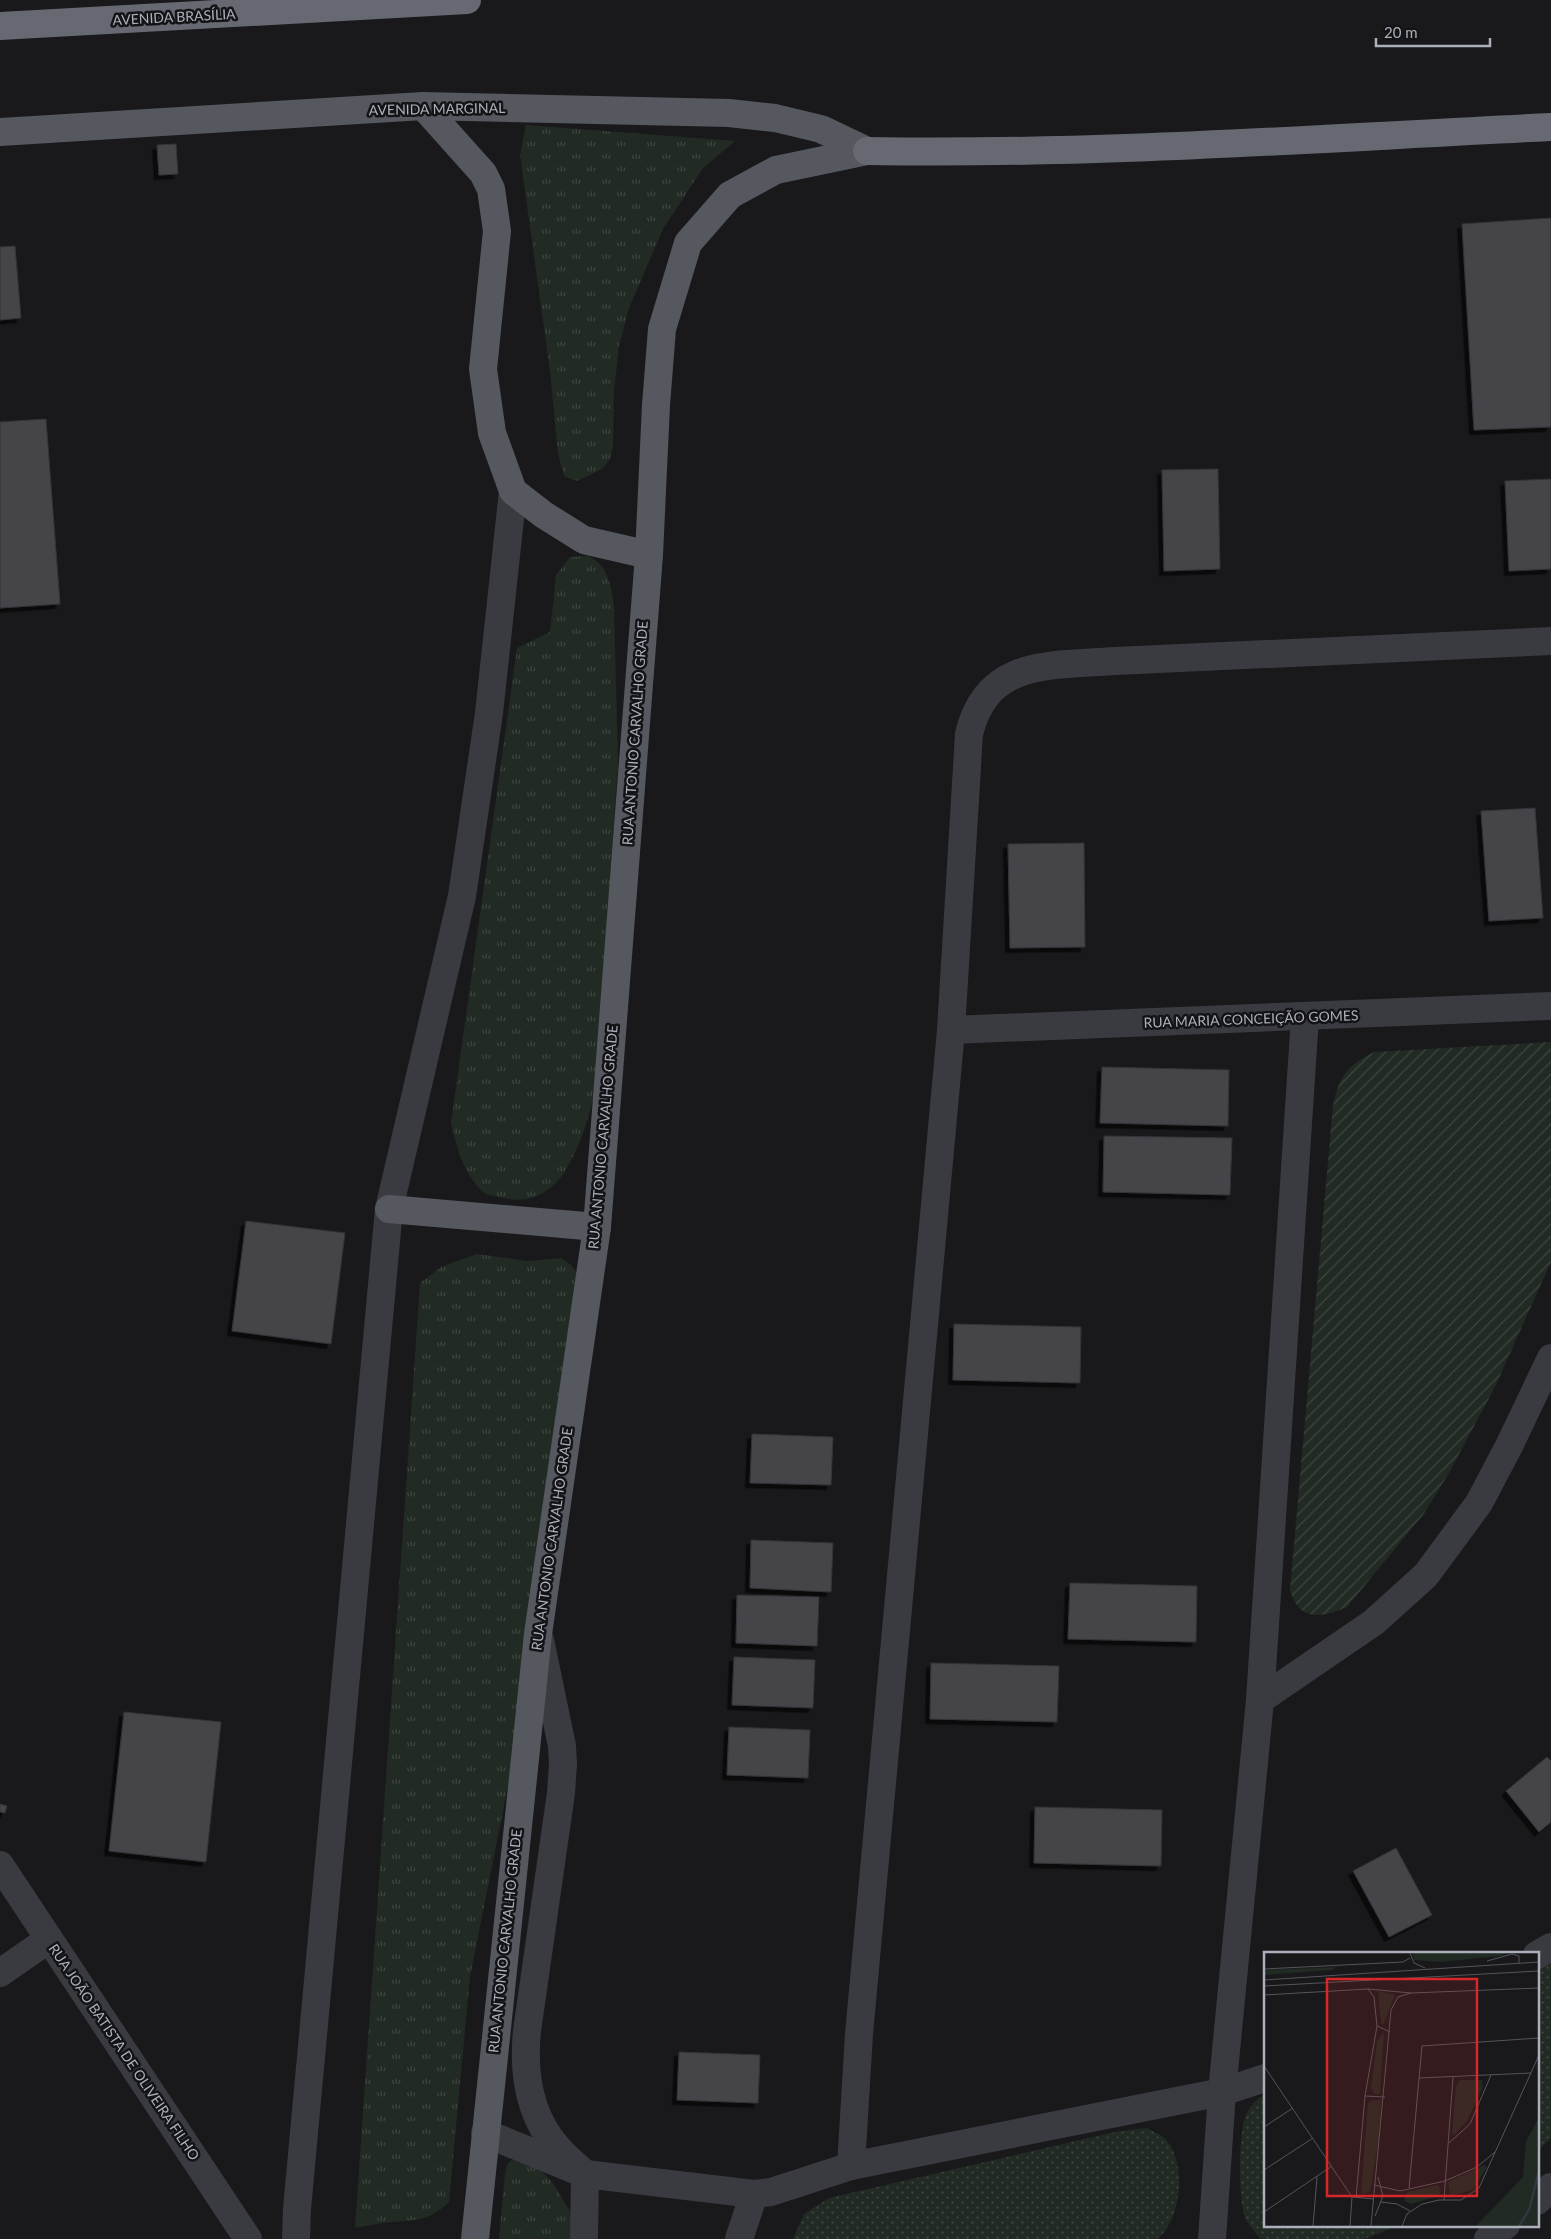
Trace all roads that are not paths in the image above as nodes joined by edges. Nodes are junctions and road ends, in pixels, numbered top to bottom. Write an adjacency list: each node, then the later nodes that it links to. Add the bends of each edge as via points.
1 (467, 0): 2 (highway, AVENIDA BRASÍLIA)
2 (0, 26)
3 (423, 106): 5 (main road, AVENIDA MARGINAL); 6 (main road, AVENIDA MARGINAL, via 729,113 775,118 821,129); 7 (main road, via 483,173 491,189 497,230 483,370 492,433)
4 (1551, 127): 6 (highway, via 1087,150)
5 (0, 132)
6 (868, 151): 8 (main road, RUA ANTONIO CARVALHO GRADE, via 776,170 730,195 688,243 662,329)
7 (513, 491): 8 (main road, via 584,540); 13 (street, via 490,713 462,896)
8 (649, 555): 14 (main road, RUA ANTONIO CARVALHO GRADE)
9 (1551, 641): 12 (street, via 1115,660 1018,672 995,686 973,715 968,734)
10 (1551, 1006): 11 (street, RUA MARIA CONCEIÇÃO GOMES)
11 (1305, 1017): 12 (street, RUA MARIA CONCEIÇÃO GOMES); 17 (street)
12 (950, 1030): 26 (street, via 859,2034)
13 (389, 1209): 14 (main road); 33 (street)
14 (597, 1227): 16 (main road, RUA ANTONIO CARVALHO GRADE)
15 (1551, 1358): 17 (street, via 1479,1503 1426,1574 1374,1622)
16 (538, 1634): 25 (main road, RUA ANTONIO CARVALHO GRADE); 27 (street, via 563,1764 524,2069 545,2130 556,2147)
17 (1260, 1700): 24 (street)
18 (0, 1865): 19 (street, RUA JOÃO BATISTA DE OLIVEIRA FILHO)
19 (49, 1938): 22 (street); 32 (street, RUA JOÃO BATISTA DE OLIVEIRA FILHO)
20 (1551, 1948): 21 (street)
21 (1538, 1954)
22 (0, 1973)
23 (1264, 2078): 24 (street)
24 (1222, 2092): 26 (street); 37 (street)
25 (485, 2133): 27 (street); 34 (main road, RUA ANTONIO CARVALHO GRADE)
26 (851, 2166): 29 (street, via 771,2192)
27 (585, 2174): 29 (street); 35 (street)
28 (1551, 2187): 30 (street)
29 (754, 2194): 36 (street)
30 (1538, 2200)
31 (1505, 2226): 38 (street)
32 (248, 2239)
33 (296, 2239)
34 (475, 2239)
35 (584, 2239)
36 (740, 2239)
37 (1212, 2239)
38 (1488, 2239)

